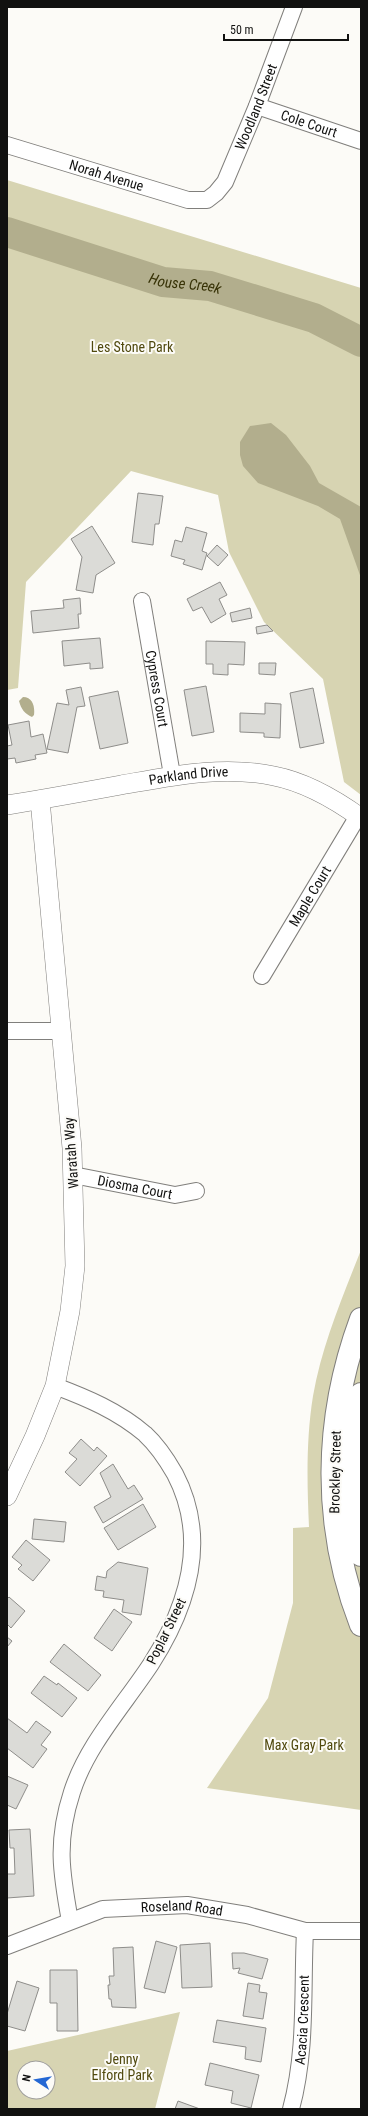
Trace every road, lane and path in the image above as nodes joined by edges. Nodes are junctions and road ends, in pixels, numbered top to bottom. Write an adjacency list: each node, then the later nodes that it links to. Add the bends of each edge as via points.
1 (294, 7): 2 (street, Woodland Street)
2 (257, 106): 3 (street, Cole Court); 5 (street, Woodland Street, via 225,182)
3 (361, 141)
4 (7, 145): 5 (street, Norah Avenue, via 188,200)
5 (207, 200)
6 (142, 601): 7 (street, Cypress Court)
7 (172, 775): 8 (street, Parkland Drive); 10 (street, Parkland Drive, via 244,771 275,776 303,785)
8 (40, 800): 9 (street, Parkland Drive); 13 (street, Waratah Way)
9 (7, 805)
10 (360, 817): 11 (street, Maple Court)
11 (262, 976)
12 (7, 1031): 13 (street)
13 (60, 1031): 14 (street, Waratah Way)
14 (73, 1175): 15 (street, Diosma Court, via 175,1194); 17 (street, Waratah Way, via 76,1266)
15 (196, 1191)
16 (361, 1319): 21 (main road, Brockley Street, via 346,1369 338,1408 333,1448 332,1492 338,1547 350,1596)
17 (55, 1386): 19 (street, Waratah Way); 22 (street, Poplar Street, via 97,1402 146,1434 167,1459 179,1482 187,1502 194,1542 192,1566 184,1595 169,1630 151,1663 82,1767 72,1792 61,1843 60,1869)
18 (361, 1394): 20 (main road, Brockley Street, via 354,1462 354,1490)
19 (7, 1496)
20 (361, 1555)
21 (361, 1625)
22 (70, 1921): 24 (street, Roseland Road, via 103,1909 187,1905 247,1914); 25 (street, Roseland Road)
23 (361, 1930): 24 (street, Roseland Road)
24 (305, 1931): 26 (street, Acacia Crescent, via 305,1996 301,2058)
25 (7, 1946)
26 (291, 2109)

